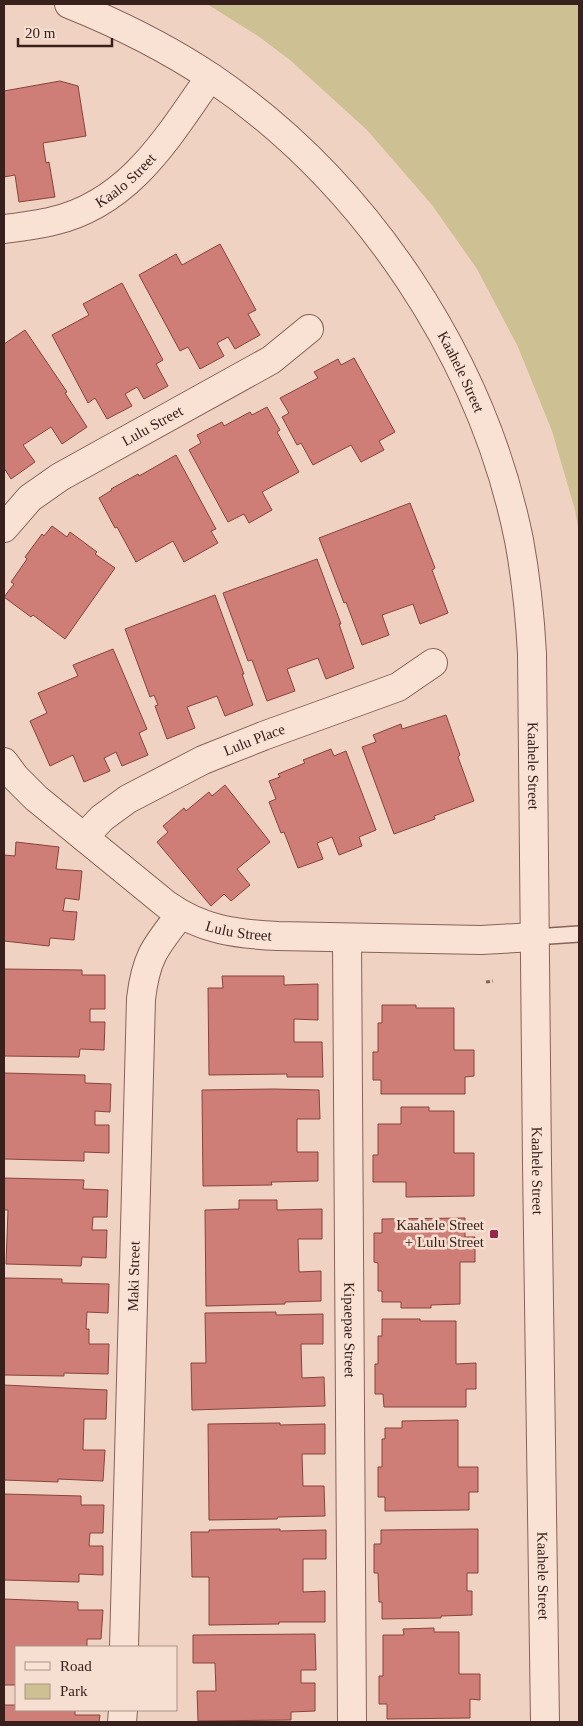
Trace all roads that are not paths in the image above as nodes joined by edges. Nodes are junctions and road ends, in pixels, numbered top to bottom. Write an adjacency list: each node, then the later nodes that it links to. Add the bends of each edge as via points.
1 (69, 4): 2 (street, Kaahele Street, via 140,35)
2 (210, 77): 3 (street, Kaalo Street, via 160,148 122,188 98,203 62,218); 11 (street, Kaahele Street, via 296,147 374,232 438,326 488,432 519,539 528,598 532,654)
3 (4, 229)
4 (309, 330): 5 (street, Lulu Street, via 271,360 60,477 30,498)
5 (4, 528)
6 (433, 663): 8 (street, Lulu Place, via 398,687 203,760 128,799 102,818)
7 (4, 762): 8 (street, Lulu Street, via 36,798)
8 (84, 837): 9 (street, Lulu Street)
9 (180, 915): 12 (street, Lulu Street, via 202,925 248,935); 13 (street, Maki Street, via 155,947 148,962 140,999)
10 (579, 934): 11 (lane)
11 (534, 937): 12 (street, Lulu Street, via 481,940); 15 (street, Kaahele Street)
12 (347, 938): 14 (street, Kipaepae Street)
13 (124, 1646)
14 (352, 1722)
15 (545, 1722)

